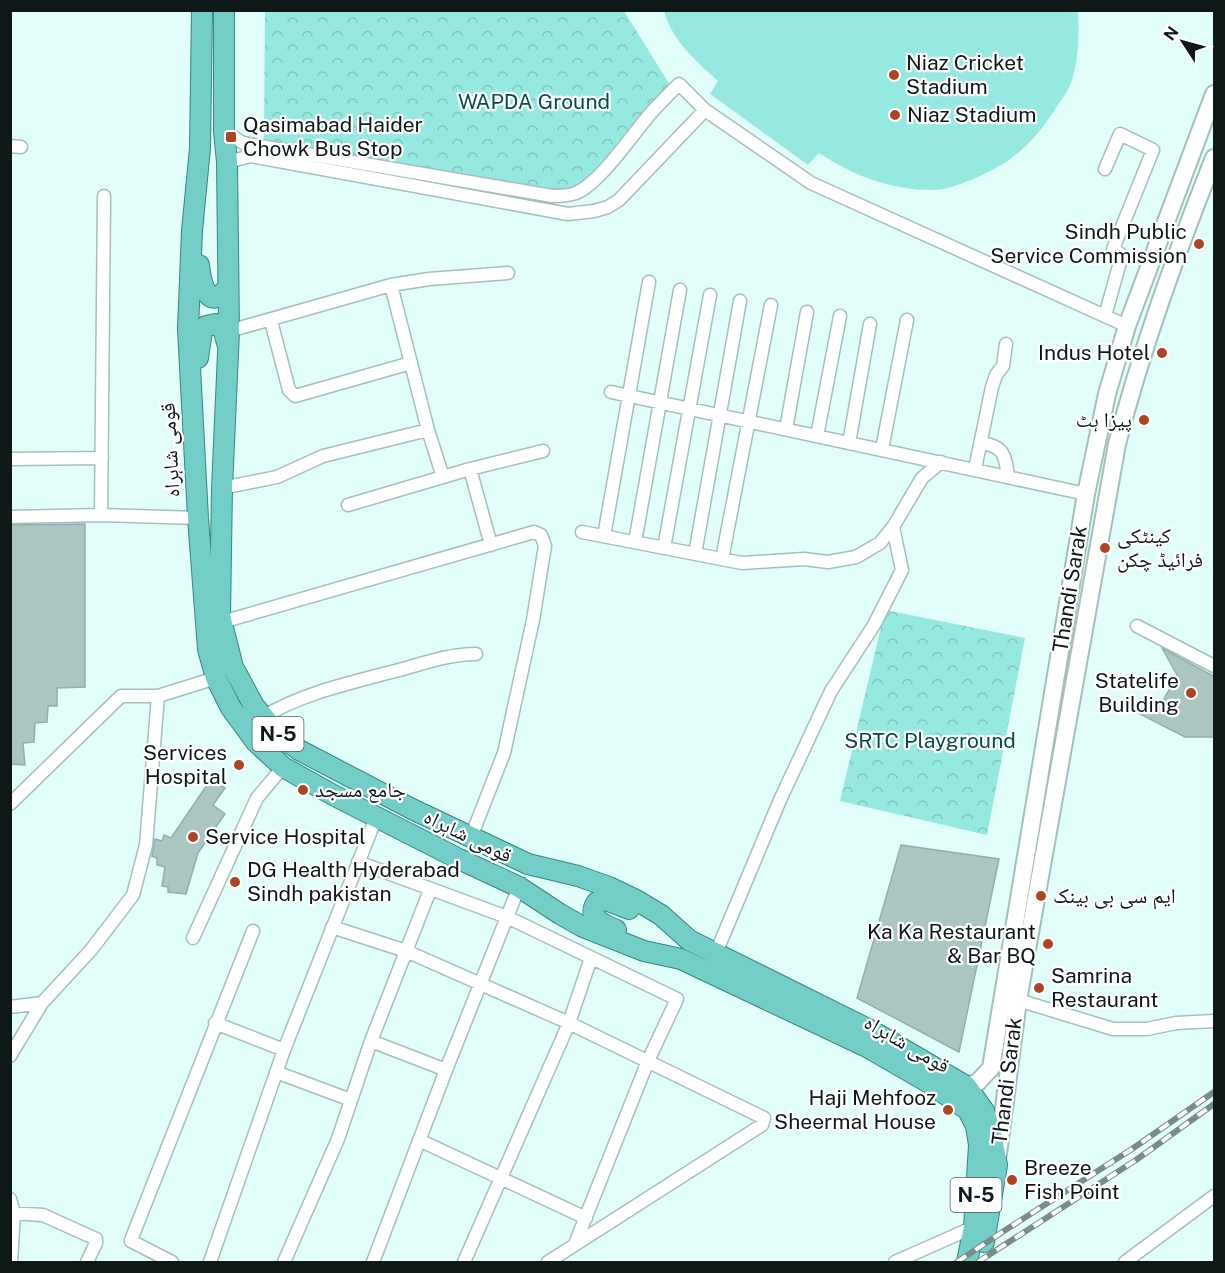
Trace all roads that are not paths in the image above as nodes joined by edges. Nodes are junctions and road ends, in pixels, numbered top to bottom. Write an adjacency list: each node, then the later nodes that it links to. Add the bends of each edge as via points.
1 (202, 10): 10 (highway, قومی شاہراہ / N-5, via 200,148)
2 (224, 10): 5 (highway, قومی شاہراہ / N-5)
3 (1215, 94): 25 (main road, Thandi Sarak)
4 (705, 110): 5 (street, via 679,84 585,188 564,196 243,143); 7 (street, via 619,200 608,207 576,214 251,156); 20 (street, via 811,183)
5 (224, 131): 7 (highway, قومی شاہراہ / N-5)
6 (1215, 158): 89 (main road, Thandi Sarak, via 1172,267 1116,444)
7 (227, 162): 14 (highway, قومی شاہراہ / N-5)
8 (1105, 169): 20 (street, via 1120,134 1153,150 1113,249 1122,255)
9 (104, 196): 43 (street)
10 (193, 216): 14 (highway, via 204,290 218,298); 35 (highway, قومی شاہراہ / N-5, via 188,329)
11 (508, 273): 13 (street)
12 (649, 282): 30 (street)
13 (391, 285): 22 (street); 28 (street)
14 (228, 287): 26 (highway, قومی شاہراہ / N-5)
15 (680, 290): 31 (street)
16 (710, 295): 32 (street)
17 (740, 301): 33 (street)
18 (771, 305): 34 (street)
19 (807, 312): 36 (street)
20 (1105, 315): 25 (street)
21 (840, 316): 38 (street)
22 (271, 321): 26 (street); 28 (street, via 295,396)
23 (907, 321): 41 (street)
24 (870, 324): 39 (street)
25 (1128, 326): 51 (main road, Thandi Sarak, via 1107,394)
26 (229, 339): 35 (highway, via 216,324 202,331); 50 (highway, قومی شاہراہ / N-5)
27 (1006, 345): 40 (street, via 1003,366 992,387)
28 (411, 363): 37 (street)
29 (611, 392): 30 (street)
30 (628, 396): 31 (street); 58 (street)
31 (659, 402): 32 (street); 59 (street)
32 (689, 409): 33 (street); 61 (street)
33 (720, 415): 34 (street); 62 (street)
34 (747, 421): 36 (street); 63 (street)
35 (193, 426): 55 (highway, قومی شاہراہ / N-5)
36 (786, 429): 38 (street)
37 (428, 430): 49 (street); 50 (street, via 323,456 277,477)
38 (817, 436): 39 (street)
39 (849, 442): 41 (street)
40 (981, 442): 47 (street); 48 (street, via 1000,448)
41 (882, 449): 45 (street)
42 (543, 451): 46 (street)
43 (102, 458): 44 (street); 53 (street)
44 (10, 459)
45 (941, 462): 47 (street); 56 (street, via 922,478)
46 (470, 469): 49 (street); 60 (street)
47 (975, 469): 48 (street)
48 (1008, 476): 51 (street)
49 (443, 477): 52 (street)
50 (222, 488): 64 (highway, قومی شاہراہ / N-5)
51 (1086, 494): 101 (main road, Thandi Sarak, via 991,1068 977,1083)
52 (348, 505)
53 (101, 515): 54 (street); 55 (street)
54 (10, 517)
55 (198, 518): 68 (highway, قومی شاہراہ / N-5, via 208,649)
56 (893, 527): 63 (street, via 880,543 856,557 828,562 804,559 742,563); 85 (street, via 902,570 874,626 831,691)
57 (582, 532): 58 (street)
58 (604, 536): 59 (street)
59 (635, 542): 61 (street)
60 (491, 545): 64 (street); 75 (street, via 534,532 541,535 545,546 504,753)
61 (664, 548): 62 (street)
62 (695, 554): 63 (street)
63 (722, 559)
64 (222, 622): 70 (highway, قومی شاہراہ / N-5, via 232,667)
65 (1137, 626): 67 (street)
66 (476, 654): 70 (street, via 450,656 283,705)
67 (1215, 666)
68 (216, 678): 69 (street); 71 (highway, قومی شاہراہ / N-5, via 231,708)
69 (158, 696): 73 (street, via 121,696); 90 (street, via 146,845 133,895 91,950)
70 (268, 723): 71 (highway); 75 (highway, قومی شاہراہ / N-5, via 299,750)
71 (256, 742): 72 (highway, قومی شاہراہ / N-5)
72 (283, 767): 74 (highway, قومی شاہراہ / N-5); 82 (street, via 257,798)
73 (10, 804)
74 (376, 819): 76 (street); 77 (highway, قومی شاہراہ / N-5)
75 (471, 837): 83 (highway, قومی شاہراہ / N-5, via 528,864 609,887 661,915)
76 (358, 862): 78 (street); 80 (street)
77 (519, 887): 79 (street); 87 (highway, قومی شاہراہ / N-5, via 583,927 644,951)
78 (430, 890): 79 (street); 84 (street)
79 (507, 917): 86 (street); 88 (street)
80 (332, 927): 84 (street); 96 (street)
81 (253, 931): 93 (street)
82 (193, 938)
83 (689, 940): 85 (highway, قومی شاہراہ / N-5); 87 (highway, via 606,900 597,902 593,908 595,918 605,925)
84 (406, 951): 88 (street); 95 (street)
85 (716, 953): 101 (highway, قومی شاہراہ / N-5, via 874,1032)
86 (591, 958): 94 (street); 98 (street, via 677,999)
87 (681, 959): 110 (highway, قومی شاہراہ / N-5, via 867,1047 968,1110 979,1145)
88 (481, 985): 94 (street); 99 (street)
89 (1018, 1000): 92 (street, via 1113,1029); 104 (main road, Thandi Sarak)
90 (42, 1003): 91 (street); 97 (street)
91 (10, 1007)
92 (1215, 1021)
93 (215, 1023): 96 (street); 114 (street, via 131,1239)
94 (569, 1023): 98 (street); 105 (street)
95 (371, 1041): 99 (street); 102 (street)
96 (284, 1050): 100 (street)
97 (10, 1056)
98 (648, 1060): 109 (street); 111 (street, via 764,1118 762,1125)
99 (446, 1070): 103 (street)
100 (276, 1072): 102 (street); 115 (street)
101 (966, 1086): 104 (highway, قومی شاہراہ / N-5, via 984,1111)
102 (351, 1100): 116 (street)
103 (419, 1140): 105 (street); 117 (street)
104 (997, 1165): 122 (highway, قومی شاہراہ / N-5)
105 (501, 1177): 109 (street); 118 (street)
106 (1215, 1196): 123 (street)
107 (10, 1199): 108 (street)
108 (12, 1213): 112 (street); 113 (street, via 43,1215 96,1239)
109 (586, 1218): 111 (street)
110 (974, 1227): 120 (street); 121 (highway, قومی شاہراہ / N-5)
111 (575, 1244): 119 (street)
112 (11, 1263)
113 (87, 1263)
114 (172, 1263)
115 (210, 1263)
116 (284, 1263)
117 (373, 1263)
118 (464, 1263)
119 (548, 1263)
120 (895, 1263)
121 (967, 1263)
122 (981, 1263)
123 (1125, 1263)

